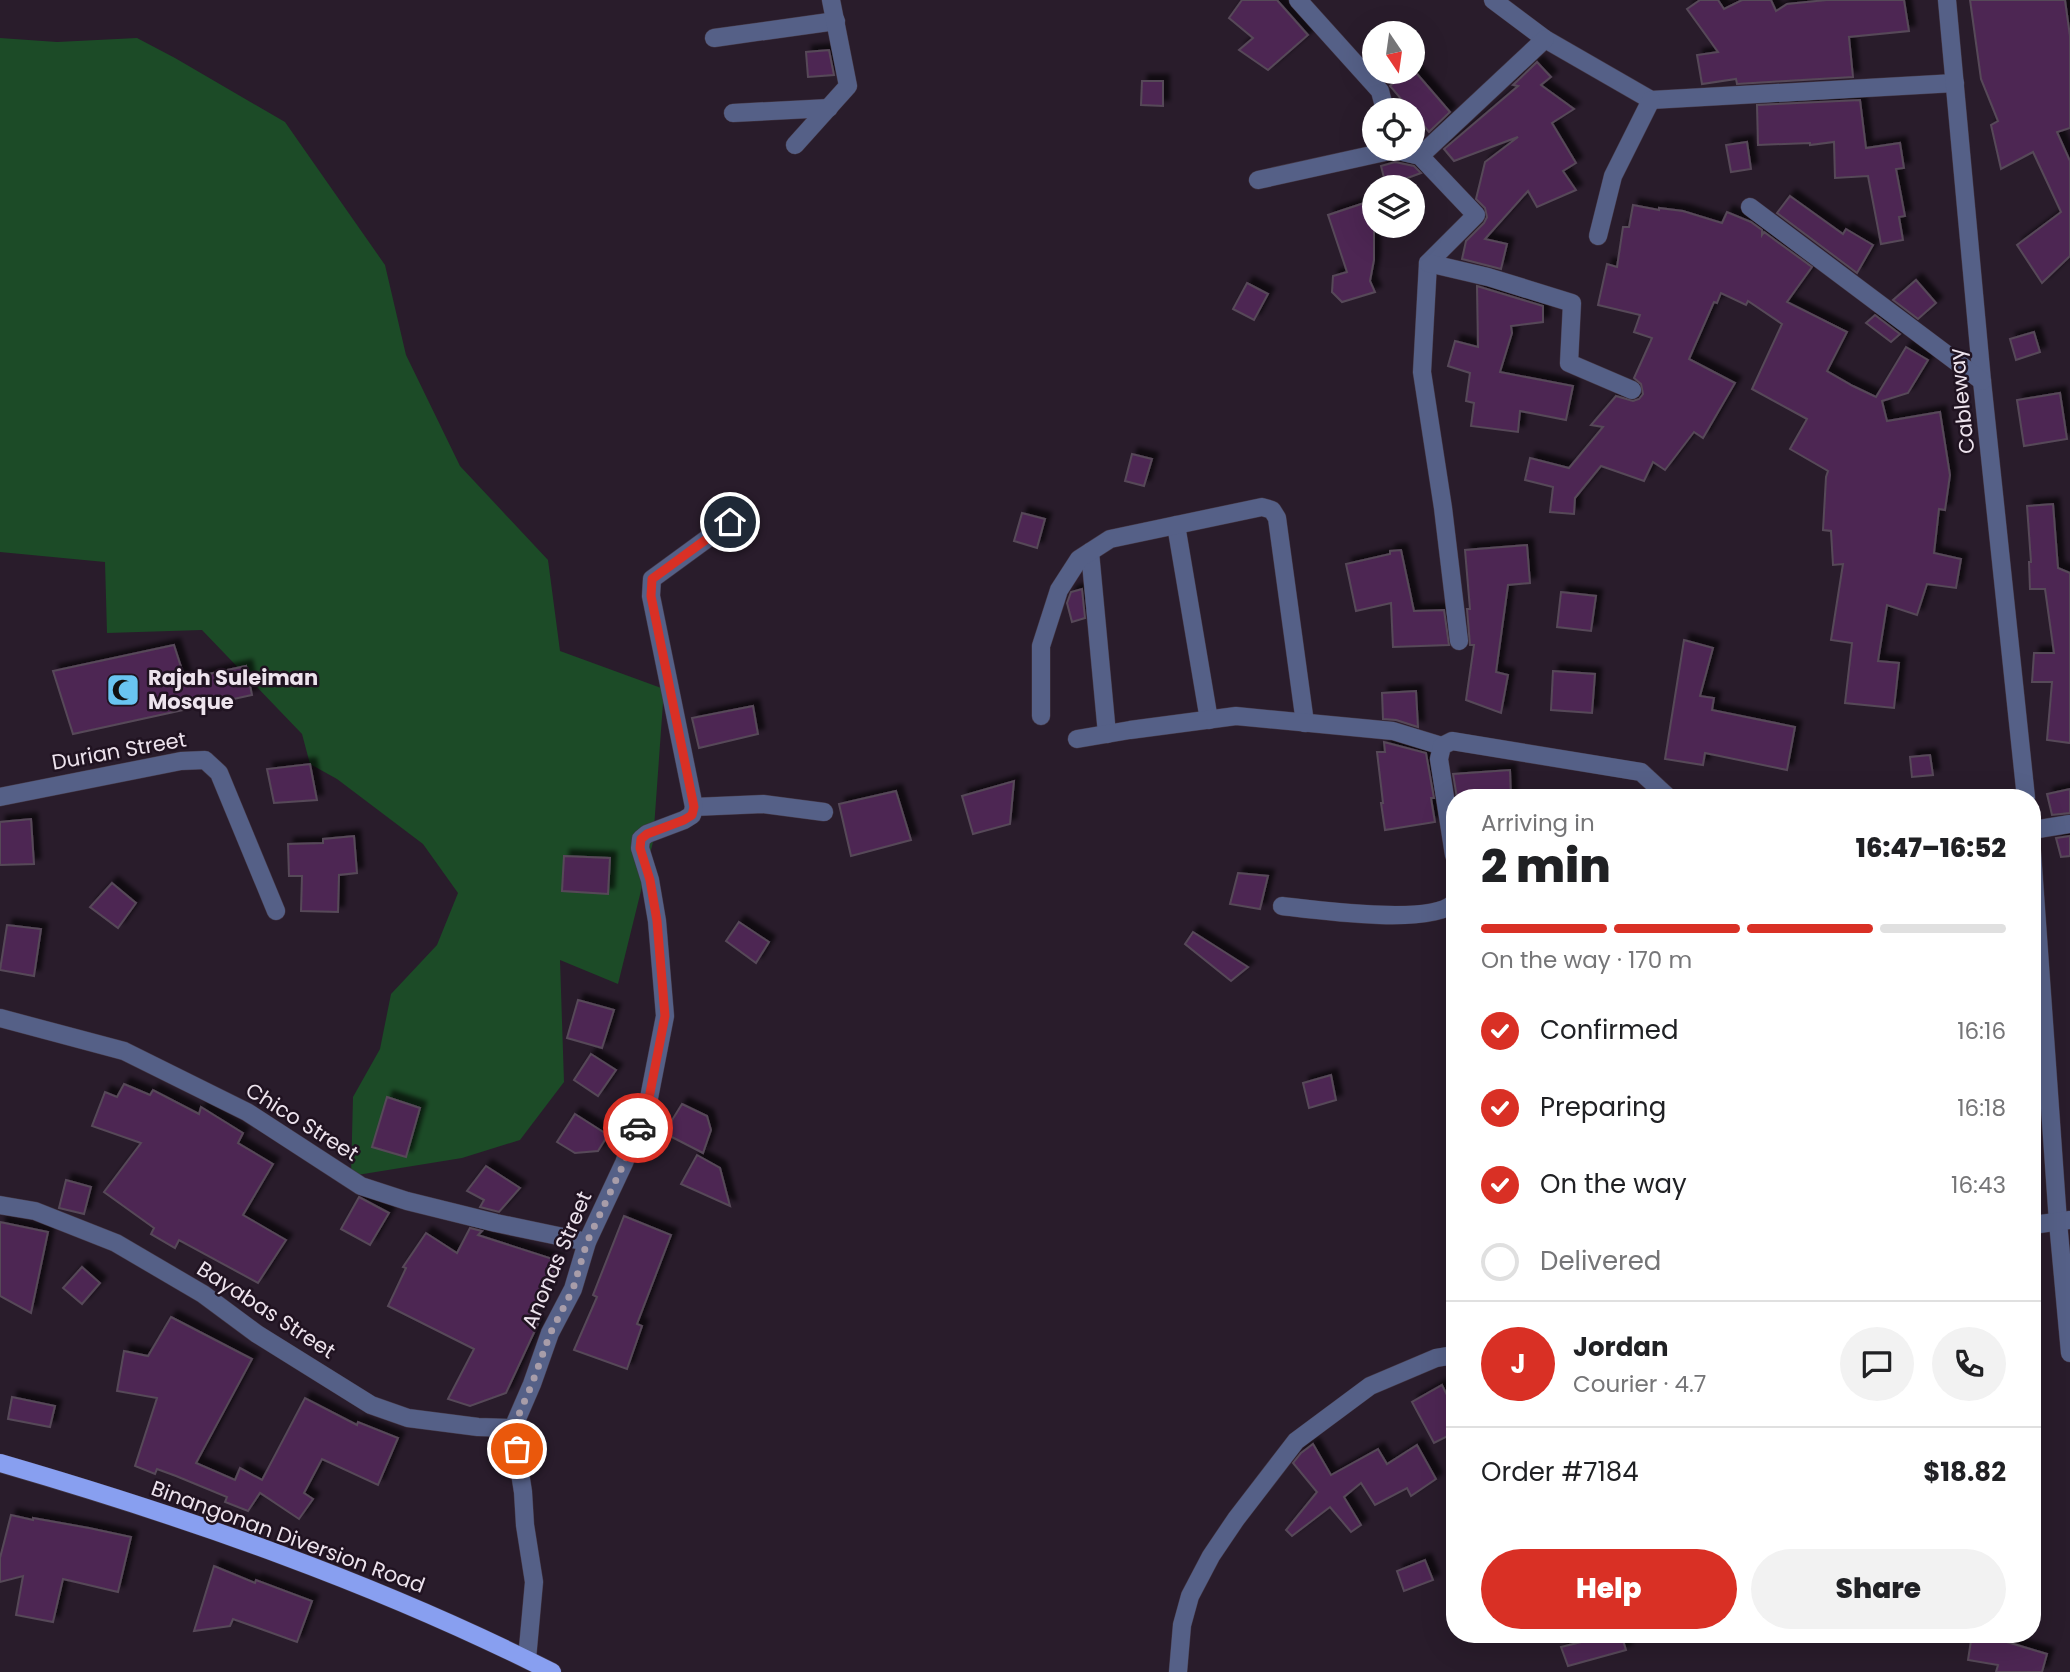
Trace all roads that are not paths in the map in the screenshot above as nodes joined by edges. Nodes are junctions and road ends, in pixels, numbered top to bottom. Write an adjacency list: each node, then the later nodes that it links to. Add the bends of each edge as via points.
1 (831, 0): 5 (street)
2 (1298, 0): 9 (street)
3 (1493, 0): 7 (street)
4 (1947, 0): 8 (street, Cableway)
5 (836, 21): 6 (street); 11 (street, via 848,86)
6 (714, 38)
7 (1545, 39): 10 (street); 14 (street)
8 (1955, 83): 10 (street); 21 (street, Cableway)
9 (1382, 98)
10 (1651, 100): 19 (street, via 1613,176)
11 (828, 108): 12 (street); 13 (street)
12 (733, 113)
13 (794, 145)
14 (1425, 151)
15 (1362, 157): 17 (street)
16 (1425, 161): 20 (street, via 1476,215)
17 (1258, 180)
18 (1749, 207): 21 (street)
19 (1598, 236)
20 (1428, 263): 22 (street, via 1572,303 1569,363); 26 (street, via 1422,372)
21 (1982, 381): 34 (street, Cableway)
22 (1632, 390)
23 (730, 522): 37 (street, via 652,579 651,596)
24 (1177, 525): 25 (street, via 1110,539); 28 (street); 29 (street, via 1262,507 1272,510 1277,518)
25 (1090, 552): 27 (street, via 1079,559 1059,590 1041,646); 30 (street)
26 (1459, 641)
27 (1041, 716)
28 (1209, 720): 29 (street, via 1236,716); 30 (street)
29 (1305, 723): 32 (street, via 1393,731)
30 (1107, 734): 31 (street)
31 (1077, 739)
32 (1442, 746): 33 (street, via 1452,741 1641,772); 36 (street)
33 (1659, 789)
34 (2025, 789)
35 (0, 797): 43 (street, Durian Street, via 205,760 219,773)
36 (1446, 800)
37 (694, 807): 38 (street, via 763,804); 49 (street, Anonas Street, via 684,820 641,839 657,921 665,1016 649,1098)
38 (824, 812)
39 (2070, 824): 40 (street)
40 (2041, 829)
41 (1282, 906): 42 (street, via 1391,914)
42 (1446, 909)
43 (276, 911)
44 (2041, 962): 47 (street)
45 (0, 1018): 49 (street, Chico Street, via 124,1051 247,1112 361,1186)
46 (0, 1205): 52 (street, Bayabas Street, via 35,1211 116,1244 202,1294 371,1405 408,1418)
47 (2064, 1221): 48 (street); 50 (street)
48 (2041, 1224)
49 (587, 1242): 52 (street, Anonas Street, via 573,1289)
50 (2070, 1353)
51 (1446, 1356): 56 (street, via 1370,1386 1296,1441 1236,1519 1195,1586 1182,1625)
52 (513, 1428): 54 (street, via 534,1582)
53 (0, 1463): 54 (main road, Binangonan Diversion Road, via 292,1559)
54 (527, 1659): 55 (main road, Binangonan Diversion Road)
55 (552, 1672)
56 (1178, 1672)

